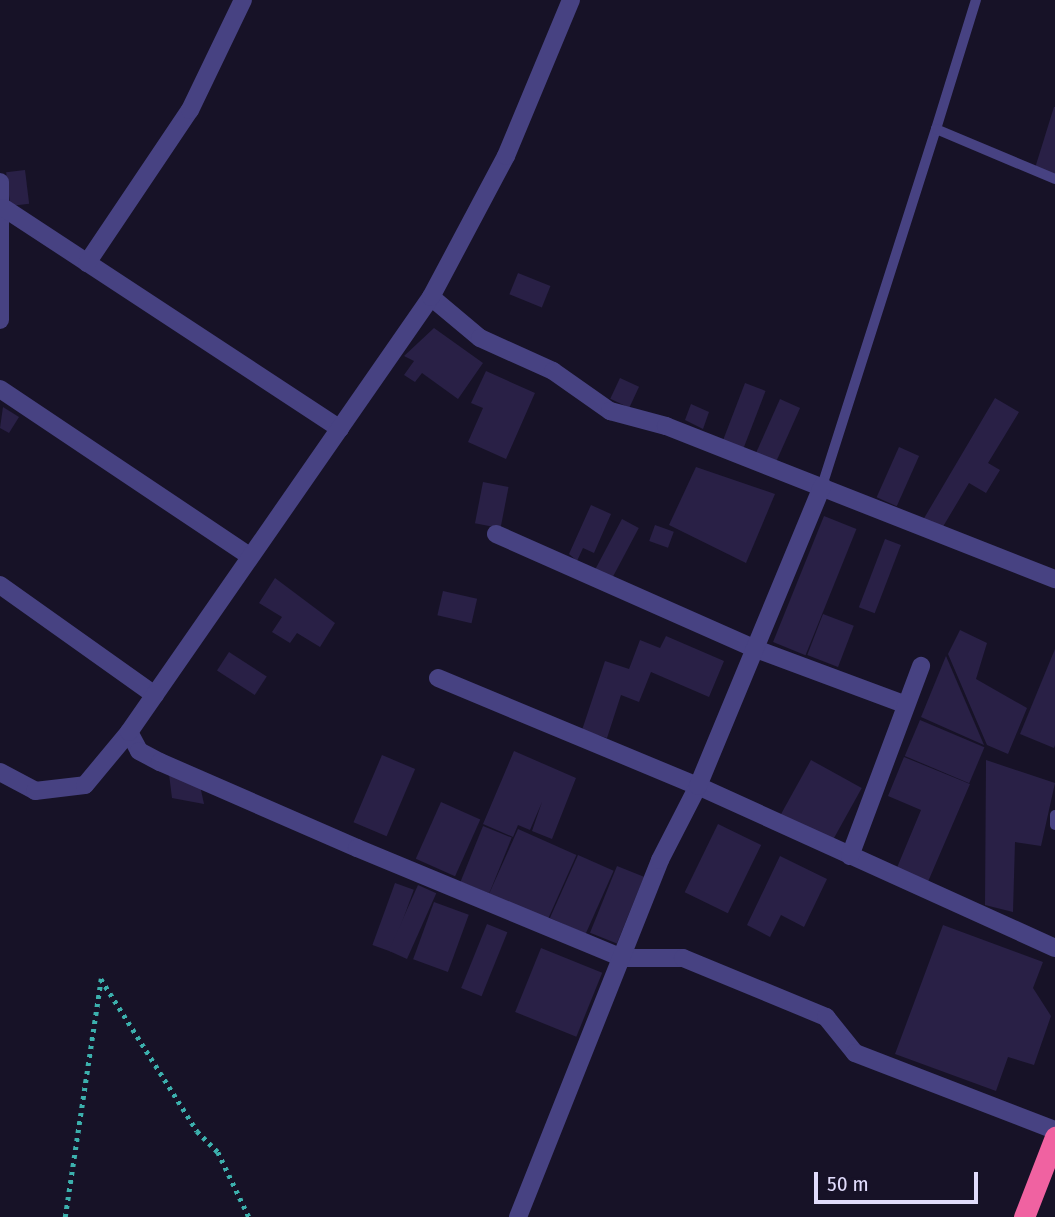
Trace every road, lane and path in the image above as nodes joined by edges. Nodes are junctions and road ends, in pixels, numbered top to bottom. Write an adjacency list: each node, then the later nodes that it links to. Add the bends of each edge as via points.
1 (243, 0): 8 (street, via 190,110)
2 (571, 0): 9 (street, via 506,156)
3 (976, 0): 4 (lane)
4 (936, 129): 5 (lane); 13 (lane)
5 (1055, 179)
6 (0, 182): 7 (street)
7 (4, 208): 8 (street); 10 (street)
8 (88, 263): 12 (street)
9 (430, 298): 12 (street); 13 (street, via 480,338 553,371 610,411 666,426)
10 (0, 320)
11 (0, 389): 15 (street)
12 (340, 429): 15 (street)
13 (822, 486): 16 (street); 18 (street)
14 (496, 534): 18 (street)
15 (249, 555): 21 (street)
16 (1055, 579)
17 (0, 586): 21 (street)
18 (756, 649): 22 (street); 25 (street)
19 (921, 666): 22 (street)
20 (438, 678): 25 (street)
21 (155, 695): 23 (street)
22 (904, 704): 28 (street)
23 (128, 732): 24 (street, via 85,785 35,791); 30 (street, via 139,751 160,762)
24 (0, 772)
25 (698, 786): 28 (street); 30 (street)
26 (1055, 816): 27 (lane)
27 (1055, 825)
28 (850, 856): 29 (street)
29 (1055, 948)
30 (623, 958): 31 (street, via 683,958 826,1017 855,1053); 35 (street)
31 (1055, 1130)
32 (1055, 1138): 36 (highway)
33 (65, 1217): 34 (path, via 101,979 197,1131 218,1152)
34 (249, 1217)
35 (518, 1217)
36 (1024, 1217)

